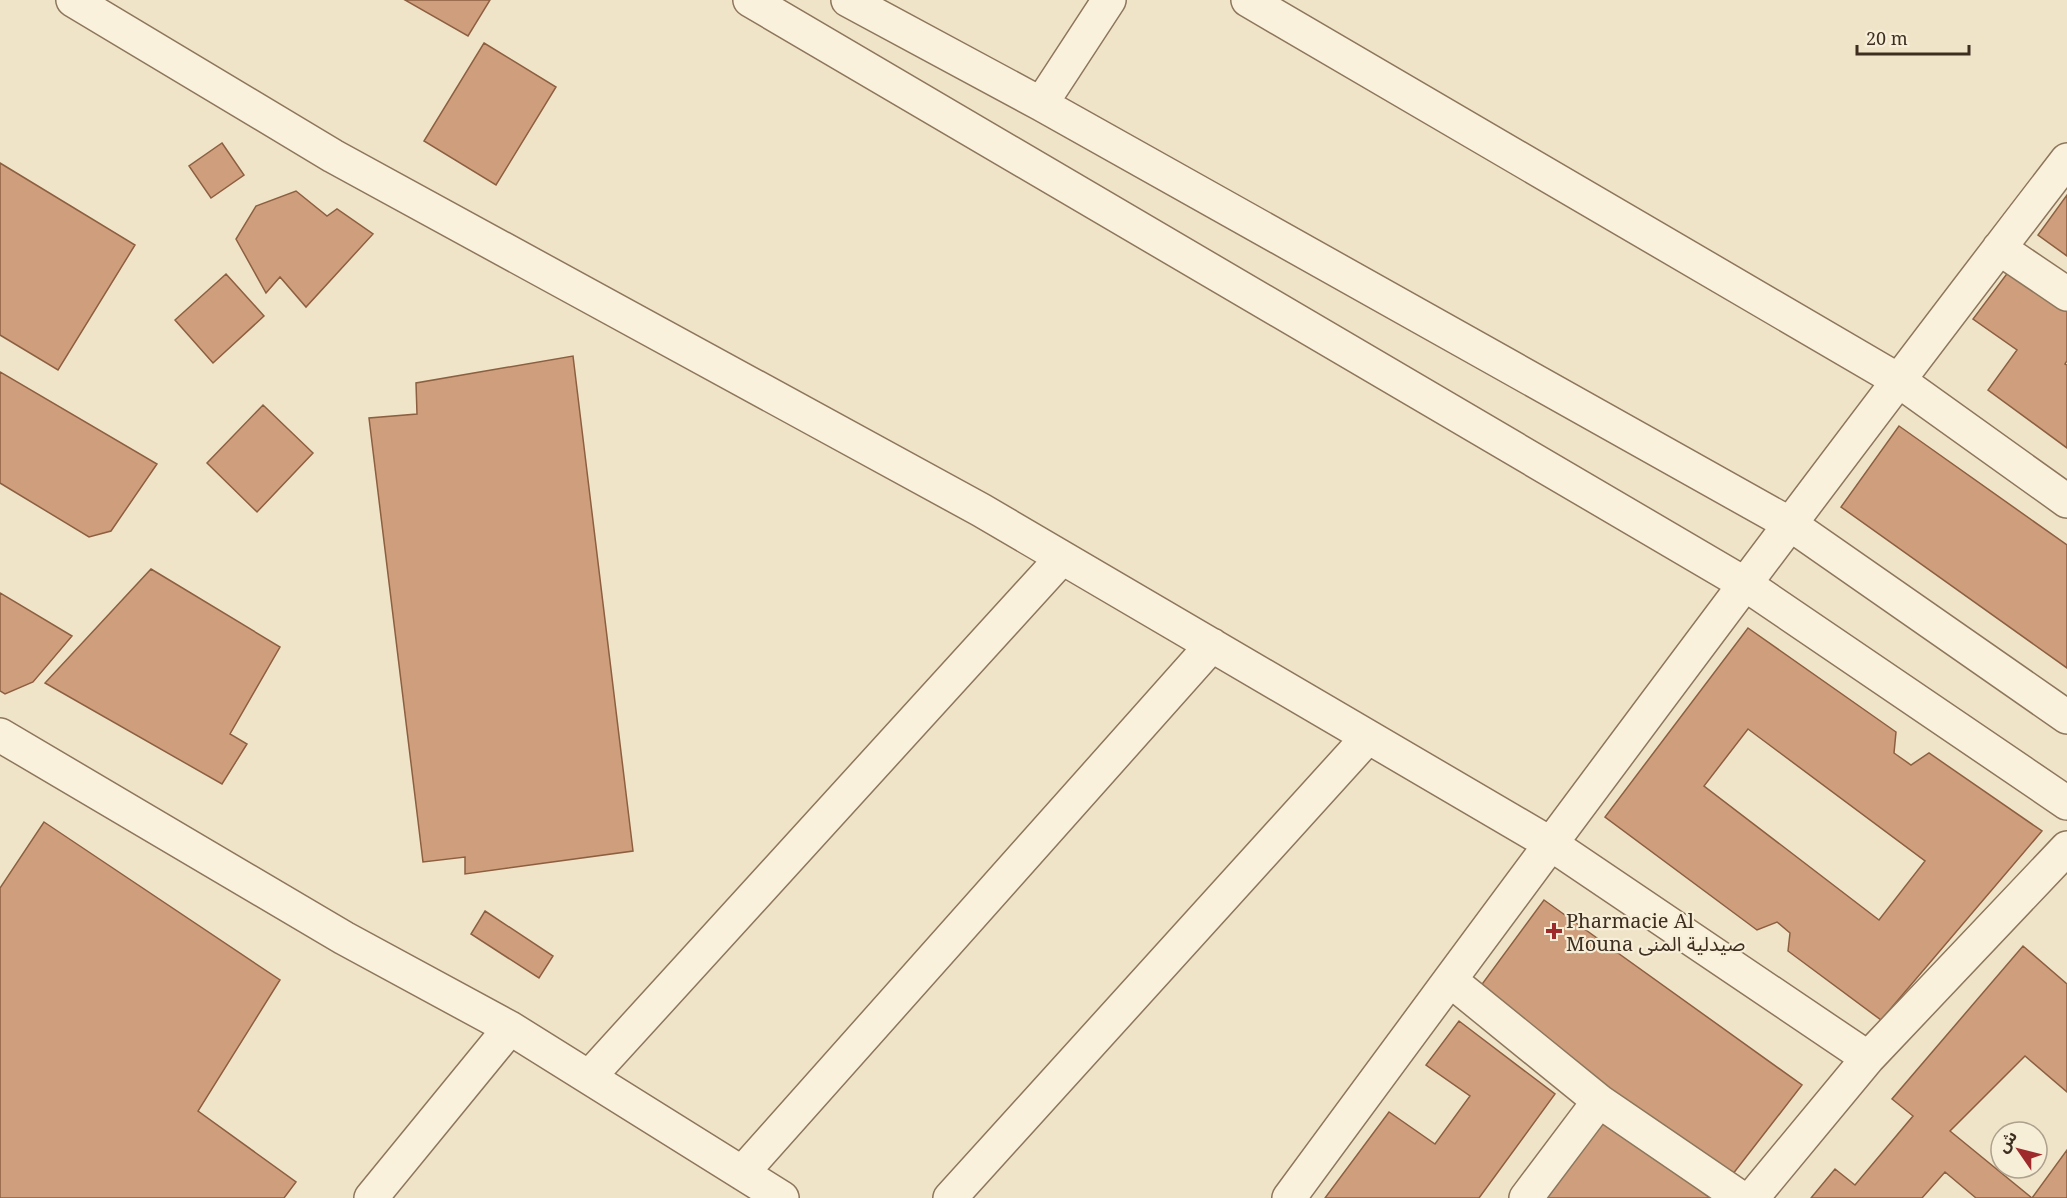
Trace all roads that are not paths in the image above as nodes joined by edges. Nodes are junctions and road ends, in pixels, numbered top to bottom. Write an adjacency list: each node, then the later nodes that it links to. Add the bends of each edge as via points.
1 (73, 0): 13 (street, via 333,156)
2 (750, 0): 14 (street)
3 (848, 0): 6 (street)
4 (1109, 0): 6 (street)
5 (1248, 0): 10 (street)
6 (1041, 104): 12 (street)
7 (2067, 160): 8 (street)
8 (1999, 248): 9 (street); 10 (street)
9 (2067, 294)
10 (1898, 380): 11 (street); 12 (street)
11 (2067, 501)
12 (1790, 524): 14 (street); 16 (street)
13 (1062, 558): 15 (street); 25 (street)
14 (1745, 584): 19 (street); 20 (street)
15 (1212, 645): 18 (street); 27 (street)
16 (2067, 717)
17 (0, 735): 23 (street, via 344,938)
18 (1368, 737): 20 (street); 30 (street)
19 (2067, 803)
20 (1551, 844): 22 (street); 24 (street)
21 (2067, 848): 24 (street)
22 (1449, 980): 26 (street); 31 (street)
23 (510, 1028): 25 (street); 28 (street)
24 (1868, 1058): 34 (street)
25 (589, 1077): 27 (street)
26 (1599, 1101): 32 (street); 33 (street)
27 (742, 1173): 29 (street)
28 (370, 1198)
29 (782, 1198)
30 (950, 1198)
31 (1289, 1198)
32 (1526, 1198)
33 (1741, 1198)
34 (1752, 1198)

